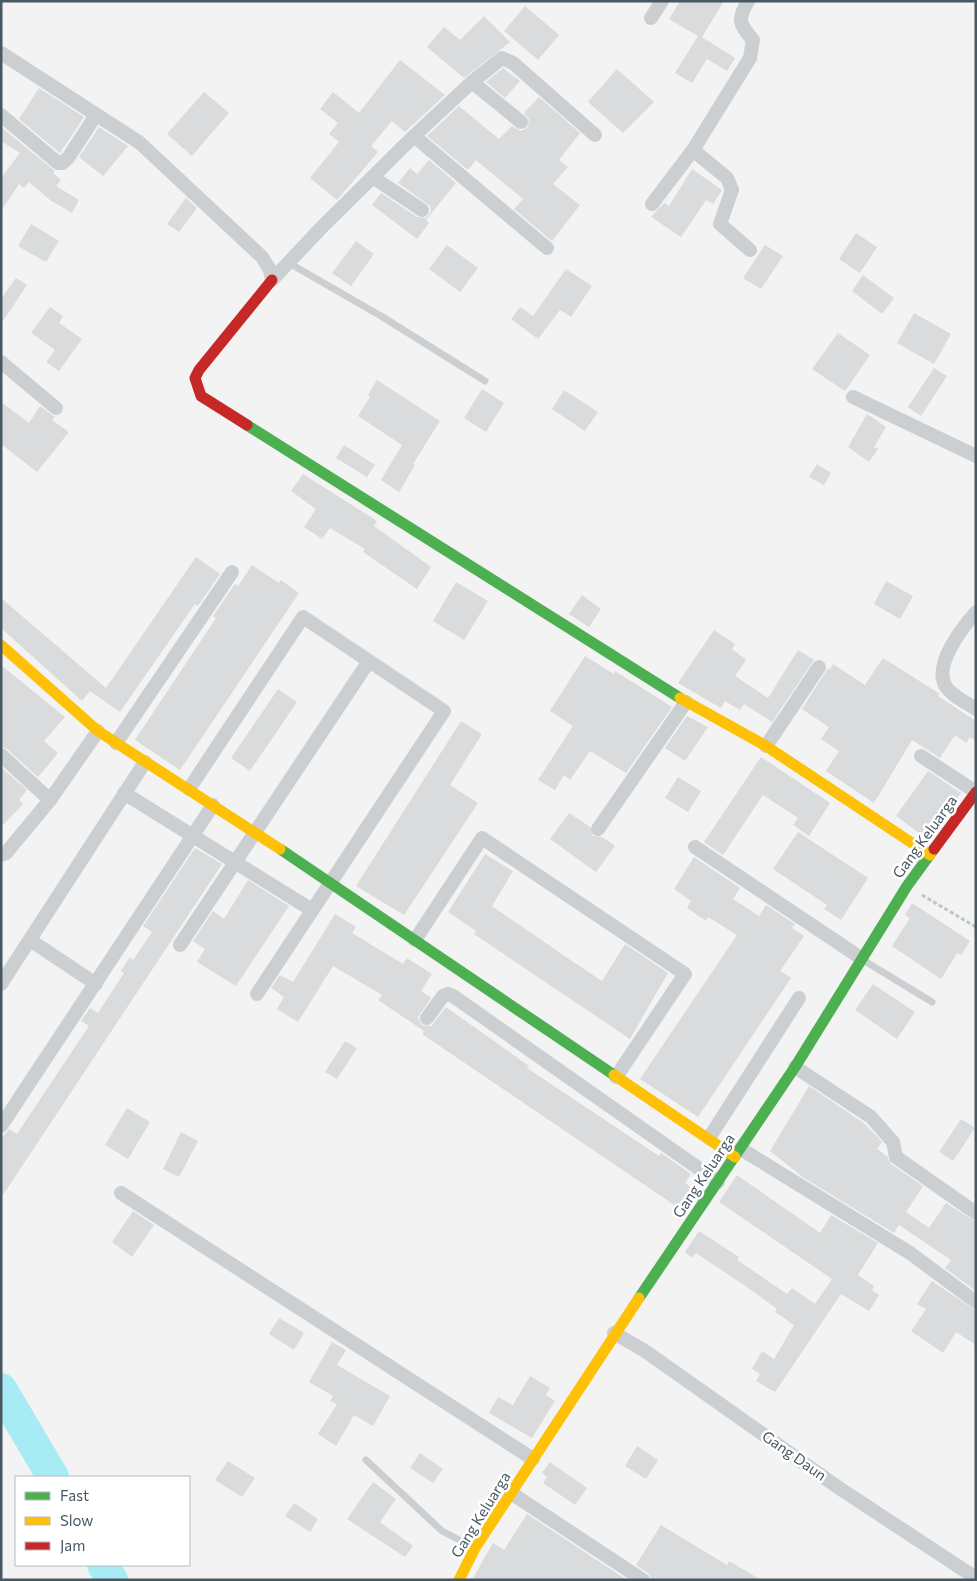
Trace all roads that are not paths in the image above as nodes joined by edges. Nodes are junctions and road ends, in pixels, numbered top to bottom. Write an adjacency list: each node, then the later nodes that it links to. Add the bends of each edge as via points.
1 (662, 1): 3 (street)
2 (748, 1): 11 (street, via 740,15 740,23 753,40 750,58)
3 (651, 18)
4 (1, 53): 7 (street)
5 (472, 82): 8 (street); 9 (street, via 507,58); 10 (street)
6 (1, 115): 7 (street, via 62,163)
7 (96, 115): 18 (street, via 140,142 262,257)
8 (521, 122)
9 (594, 135)
10 (414, 136): 12 (street); 15 (street)
11 (693, 150): 13 (street); 16 (street, via 727,178 732,190 720,224)
12 (374, 178): 14 (street); 17 (street)
13 (652, 204)
14 (422, 210)
15 (547, 248)
16 (750, 250)
17 (289, 263): 18 (street); 20 (lane)
18 (272, 280): 29 (street, via 198,370 195,378 201,396)
19 (1, 362): 22 (street)
20 (485, 382)
21 (853, 397): 23 (street)
22 (56, 408)
23 (976, 456)
24 (232, 572): 32 (street)
25 (976, 612): 30 (street, via 944,660 942,674 945,687)
26 (1, 645): 31 (street)
27 (369, 661): 37 (street, via 303,617); 43 (street); 49 (street, via 444,711)
28 (819, 667): 33 (street)
29 (686, 702): 33 (street); 42 (street)
30 (976, 709)
31 (98, 731): 32 (street); 40 (street)
32 (116, 742): 36 (street)
33 (766, 746): 47 (street)
34 (1, 755): 40 (street)
35 (921, 756): 38 (street)
36 (145, 762): 37 (street); 39 (street)
37 (189, 789): 41 (street)
38 (976, 792): 47 (street, Gang Keluarga)
39 (124, 793): 44 (street); 51 (street)
40 (50, 800): 46 (street)
41 (213, 804): 43 (street); 44 (street)
42 (598, 829)
43 (255, 832): 48 (street); 49 (street)
44 (193, 836): 48 (street); 56 (street)
45 (695, 847): 54 (street)
46 (1, 855)
47 (930, 855): 54 (street, Gang Keluarga)
48 (235, 862): 50 (street); 53 (street)
49 (330, 883): 50 (street); 52 (street)
50 (312, 910): 57 (street)
51 (30, 940): 55 (street); 56 (street)
52 (415, 940): 62 (street); 62 (street, via 482,838 685,974)
53 (180, 945)
54 (861, 958): 59 (lane); 61 (street, Gang Keluarga)
55 (1, 984)
56 (96, 984): 63 (street)
57 (257, 994)
58 (799, 998): 64 (street)
59 (932, 1002)
60 (427, 1018): 66 (street, via 443,996 453,996)
61 (795, 1067): 65 (street, Gang Keluarga); 68 (street, via 871,1117 894,1142 896,1157)
62 (616, 1077): 64 (street)
63 (1, 1126)
64 (709, 1138): 65 (street)
65 (738, 1153): 66 (street, Gang Keluarga); 69 (street, via 910,1253)
66 (718, 1182): 70 (street, Gang Keluarga)
67 (121, 1193): 71 (street)
68 (976, 1213)
69 (976, 1302)
70 (614, 1333): 71 (street, Gang Keluarga); 75 (street, Gang Daun, via 645,1351 838,1488)
71 (533, 1459): 73 (street, Gang Keluarga)
72 (366, 1460): 74 (lane, via 442,1531)
73 (511, 1493): 74 (street, Gang Keluarga); 77 (street)
74 (475, 1548): 76 (street, Gang Keluarga)
75 (976, 1578)
76 (459, 1580)
77 (643, 1580)

